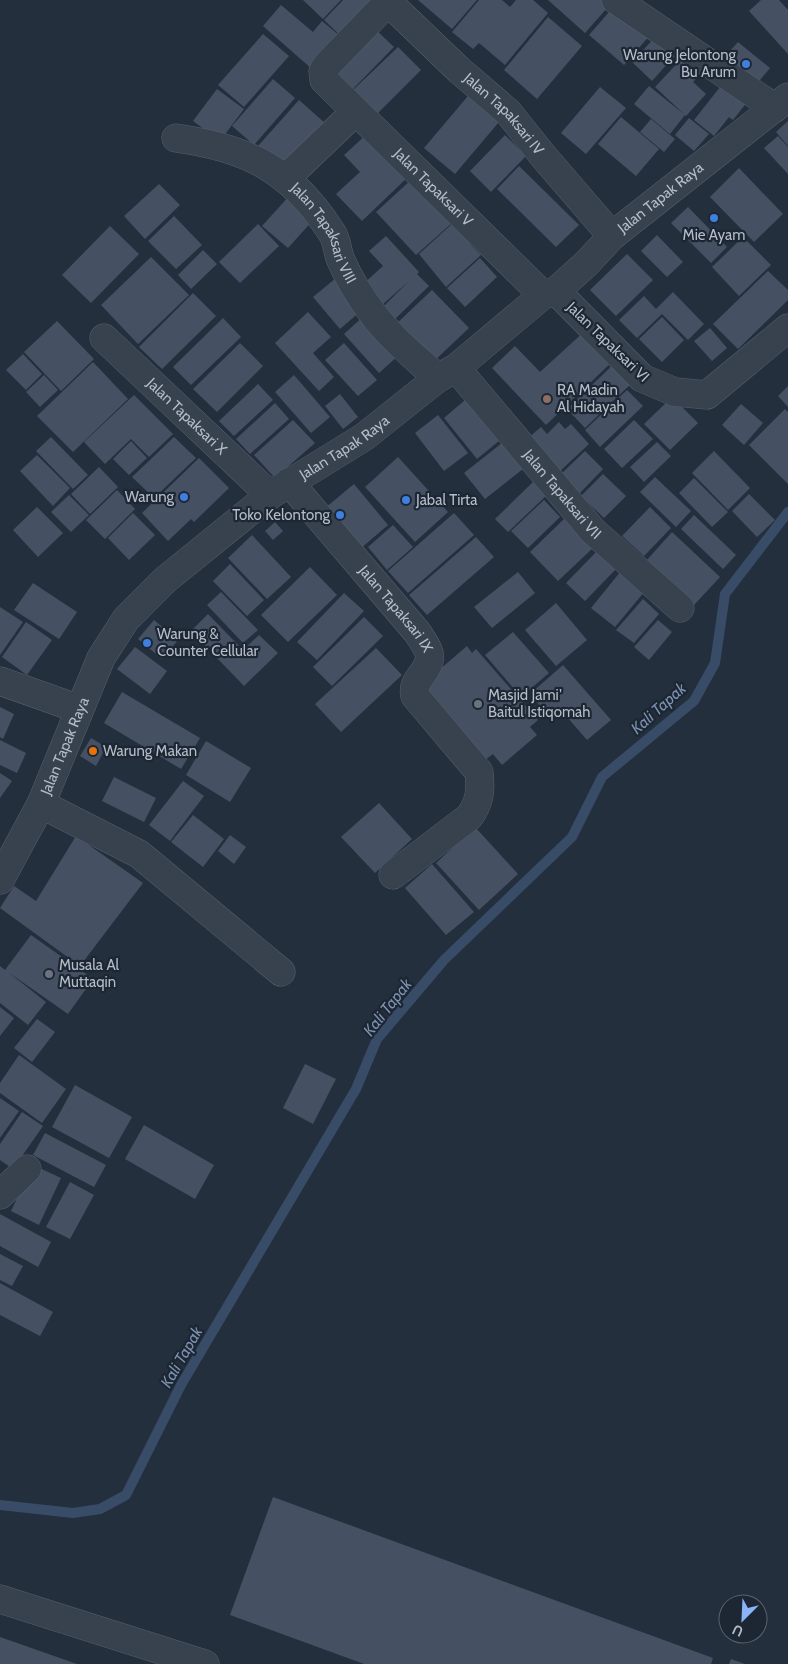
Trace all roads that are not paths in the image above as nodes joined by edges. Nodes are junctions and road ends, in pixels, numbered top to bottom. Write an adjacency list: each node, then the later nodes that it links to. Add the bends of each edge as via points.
1 (616, 0): 3 (street)
2 (388, 1): 4 (street, Jalan Tapaksari V, via 323,71 324,80); 7 (street, Jalan Tapaksari IV, via 508,112)
3 (784, 101): 7 (street, Jalan Tapak Raya)
4 (355, 112): 6 (street); 8 (street, Jalan Tapaksari V)
5 (176, 138): 6 (street, Jalan Tapaksari VIII, via 208,142 255,158)
6 (285, 179): 11 (street, Jalan Tapaksari VIII, via 303,194 333,235 340,258 373,314 392,336)
7 (612, 236): 8 (street, Jalan Tapak Raya, via 586,264)
8 (550, 293): 9 (street, Jalan Tapaksari VI, via 642,378 675,392 707,395); 11 (street, Jalan Tapak Raya)
9 (788, 328)
10 (104, 338): 12 (street, Jalan Tapaksari X)
11 (447, 373): 12 (street, Jalan Tapak Raya, via 364,437); 13 (street, Jalan Tapaksari VII, via 593,531)
12 (279, 488): 15 (street, Jalan Tapak Raya, via 165,580 126,619 101,658); 17 (street, Jalan Tapaksari IX, via 417,632 428,651 429,660 415,684 415,696 479,772 481,789 478,805 469,818)
13 (680, 608)
14 (0, 681): 15 (street)
15 (78, 708): 16 (street, Jalan Tapak Raya)
16 (41, 804): 18 (street, Jalan Tapak Raya); 19 (street, via 139,854)
17 (393, 876)
18 (0, 880)
19 (281, 972)
20 (27, 1169): 21 (street)
21 (0, 1195)
22 (0, 1599): 23 (street)
23 (205, 1664)

